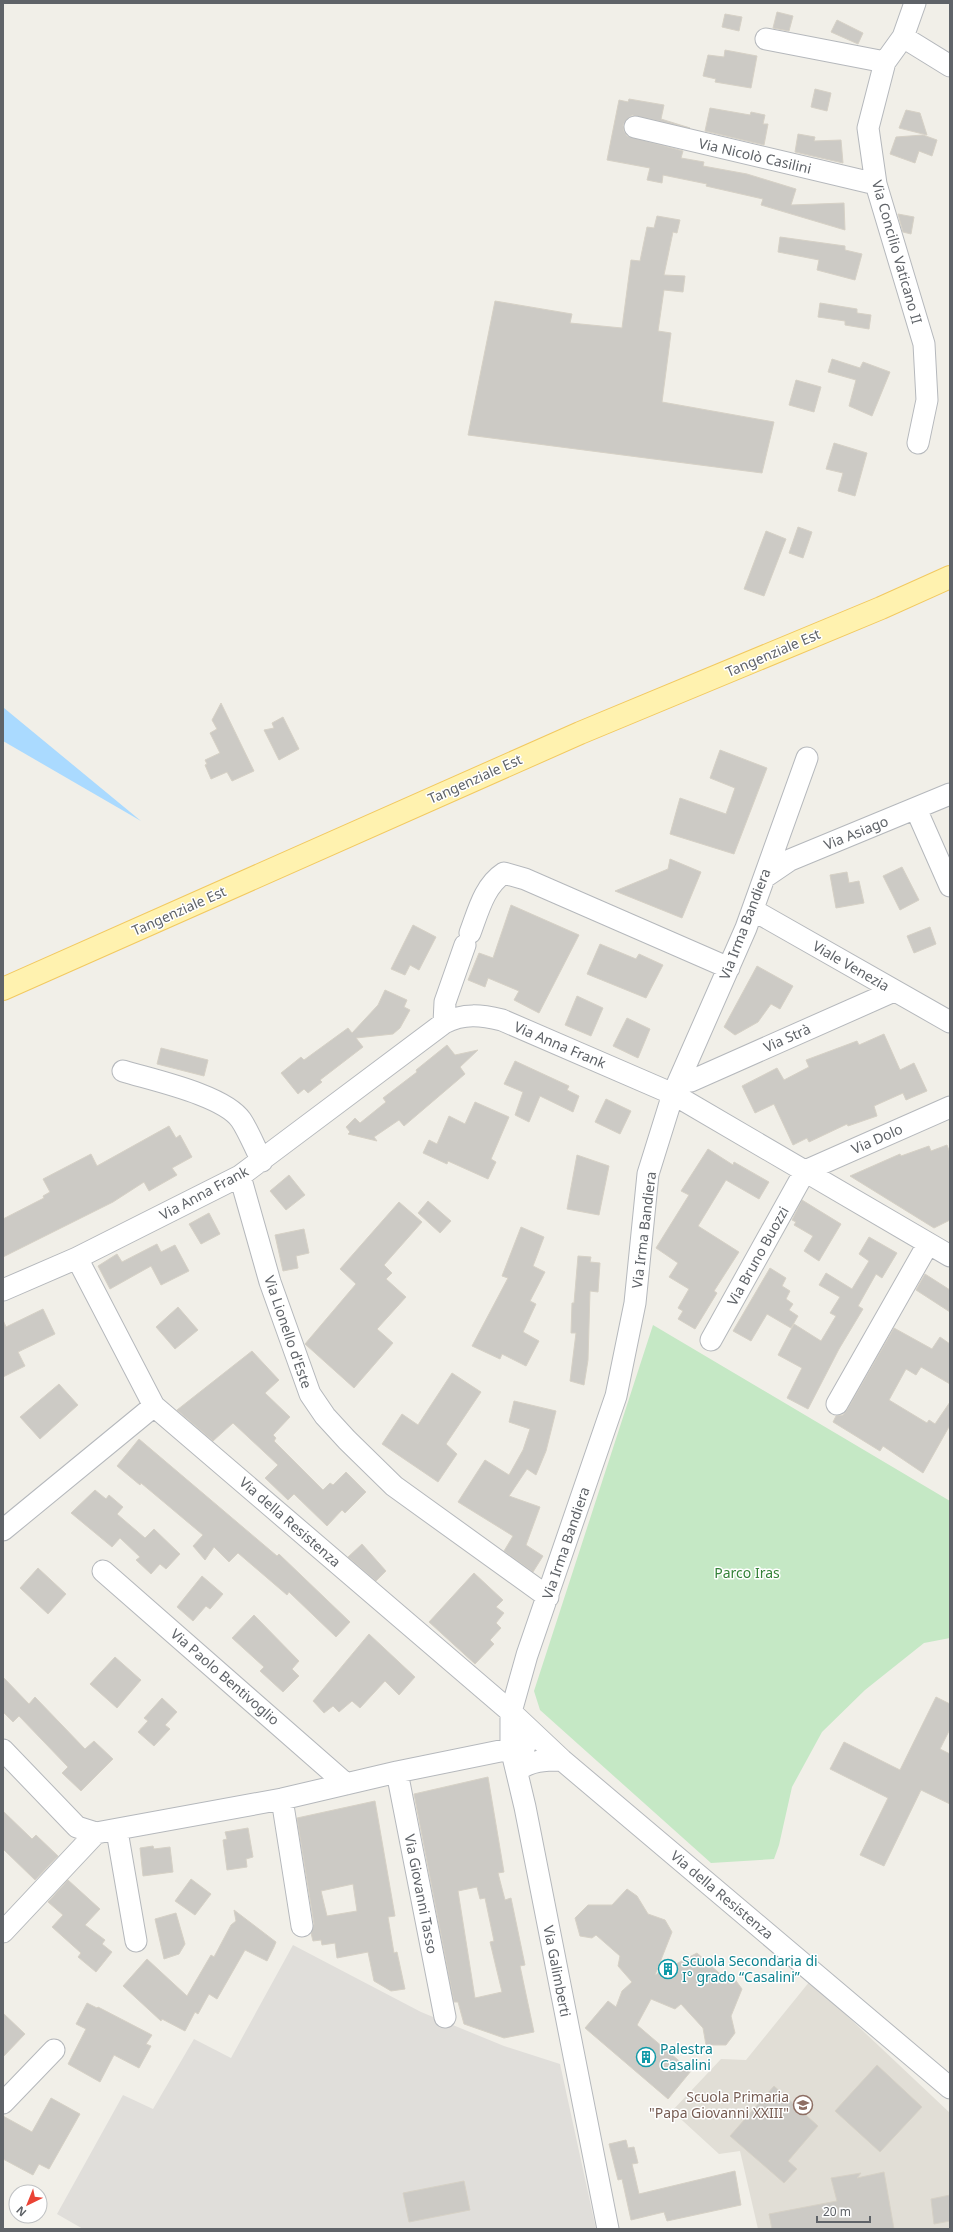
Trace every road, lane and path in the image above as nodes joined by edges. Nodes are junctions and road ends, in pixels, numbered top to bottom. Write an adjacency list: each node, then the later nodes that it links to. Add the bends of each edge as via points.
1 (915, 3): 2 (street, Via Concilio Vaticano II)
2 (903, 37): 4 (street, Via Concilio Vaticano II); 5 (street)
3 (766, 38): 4 (street)
4 (884, 62): 7 (street, Via Concilio Vaticano II, via 868,128)
5 (950, 66)
6 (635, 127): 7 (street, Via Nicolò Casilini)
7 (876, 184): 8 (street, Via Concilio Vaticano II, via 924,344 927,400)
8 (918, 443)
9 (950, 577): 17 (main road, Tangenziale Est, via 580,733)
10 (807, 758): 13 (street, Via Irma Bandiera)
11 (950, 794): 12 (street, Via Asiago)
12 (916, 809): 13 (street, Via Asiago, via 790,860); 14 (street)
13 (765, 877): 15 (street, Via Irma Bandiera)
14 (950, 886)
15 (752, 910): 16 (street, Via Irma Bandiera); 18 (street, Viale Venezia)
16 (729, 968): 20 (street, via 532,882 504,873 497,878 483,898 445,1002); 22 (street, Via Irma Bandiera)
17 (3, 989)
18 (894, 991): 19 (street, Viale Venezia); 22 (street, Via Strà)
19 (950, 1022)
20 (444, 1023): 22 (street, Via Anna Frank, via 468,1015 483,1015 502,1020); 24 (street, Via Anna Frank)
21 (123, 1071): 24 (street, via 205,1096 223,1105 240,1119)
22 (676, 1087): 25 (street); 35 (street, Via Irma Bandiera, via 648,1174 636,1303 616,1396)
23 (950, 1107): 25 (street, Via Dolo)
24 (262, 1161): 26 (street, Via Anna Frank)
25 (804, 1171): 27 (street); 30 (street, Via Bruno Buozzi)
26 (240, 1176): 28 (street, Via Anna Frank); 35 (street, Via Lionello d'Este, via 270,1282 307,1387 325,1416 394,1486)
27 (942, 1249): 31 (street)
28 (77, 1258): 29 (street, Via Anna Frank); 32 (street, Via della Resistenza)
29 (3, 1290)
30 (710, 1340)
31 (837, 1404)
32 (154, 1406): 33 (street); 36 (street, Via della Resistenza)
33 (3, 1530)
34 (103, 1571): 42 (street, Via Paolo Bentivoglio)
35 (548, 1597): 36 (street, Via Irma Bandiera, via 527,1655)
36 (512, 1712): 37 (street, Via Galimberti); 39 (street, Via della Resistenza)
37 (511, 1748): 39 (street, Via della Resistenza, via 528,1745); 40 (street, Via Galimberti); 41 (street)
38 (3, 1750): 45 (street, via 77,1827)
39 (556, 1754): 40 (street, via 523,1766); 51 (street, Via della Resistenza)
40 (517, 1771): 53 (street, Via Galimberti)
41 (398, 1772): 42 (street); 49 (street, Via Giovanni Tasso)
42 (346, 1784): 43 (street)
43 (282, 1799): 44 (street); 46 (street)
44 (117, 1831): 45 (street); 48 (street)
45 (96, 1833): 47 (street)
46 (302, 1926)
47 (3, 1932)
48 (136, 1941)
49 (445, 2017)
50 (54, 2050): 52 (street)
51 (950, 2088)
52 (3, 2103)
53 (608, 2229)

